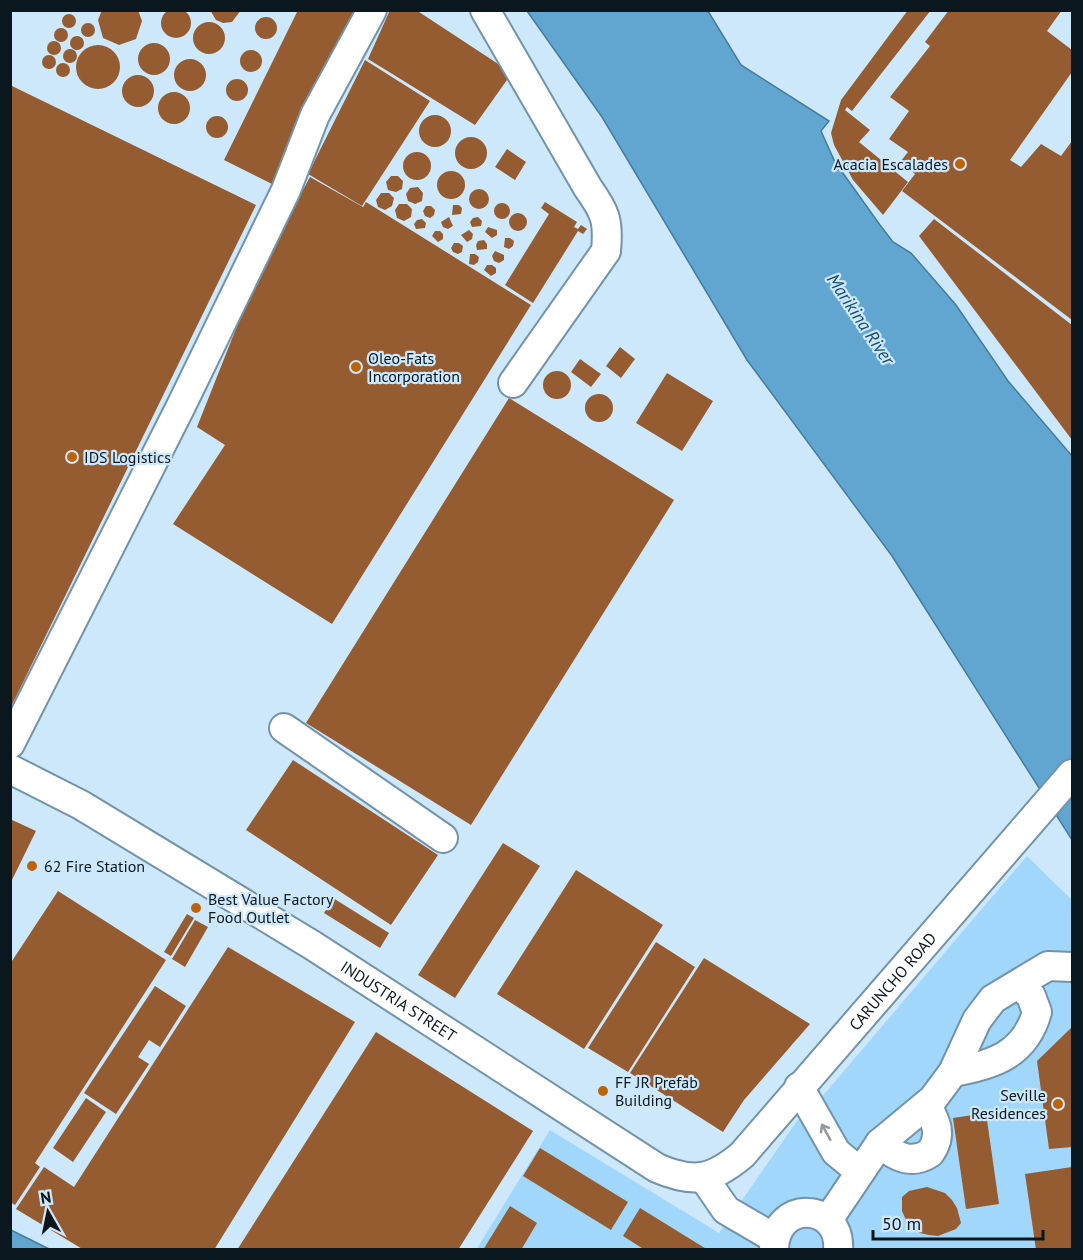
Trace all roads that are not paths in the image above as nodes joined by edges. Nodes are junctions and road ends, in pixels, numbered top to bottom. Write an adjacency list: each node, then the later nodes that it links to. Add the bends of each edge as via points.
1 (372, 10): 5 (street, via 315,115 286,190)
2 (485, 10): 3 (street, via 605,212 608,229 606,251)
3 (513, 383)
4 (284, 728): 8 (street)
5 (10, 744)
6 (10, 769): 16 (street, INDUSTRIA STREET, via 81,805 312,945 657,1168 679,1177)
7 (1072, 774): 12 (street, CARUNCHO ROAD)
8 (443, 838)
9 (1072, 967): 10 (street, via 1048,966)
10 (1019, 984): 11 (street, via 993,999 977,1020); 11 (street, via 1031,996 1036,1012 1024,1041 983,1067)
11 (953, 1072): 13 (street)
12 (800, 1087): 15 (street, one-way to 12, via 836,1152); 16 (street, CARUNCHO ROAD, via 742,1155 723,1171)
13 (927, 1105): 14 (street); 14 (street, via 938,1132 930,1153 908,1159 898,1157)
14 (880, 1143): 15 (street)
15 (859, 1172): 17 (street)
16 (704, 1178): 18 (street, via 726,1210)
17 (828, 1220): 18 (street, via 812,1213 788,1218 779,1227); 19 (street, via 837,1233)
18 (774, 1244)
19 (838, 1250)

